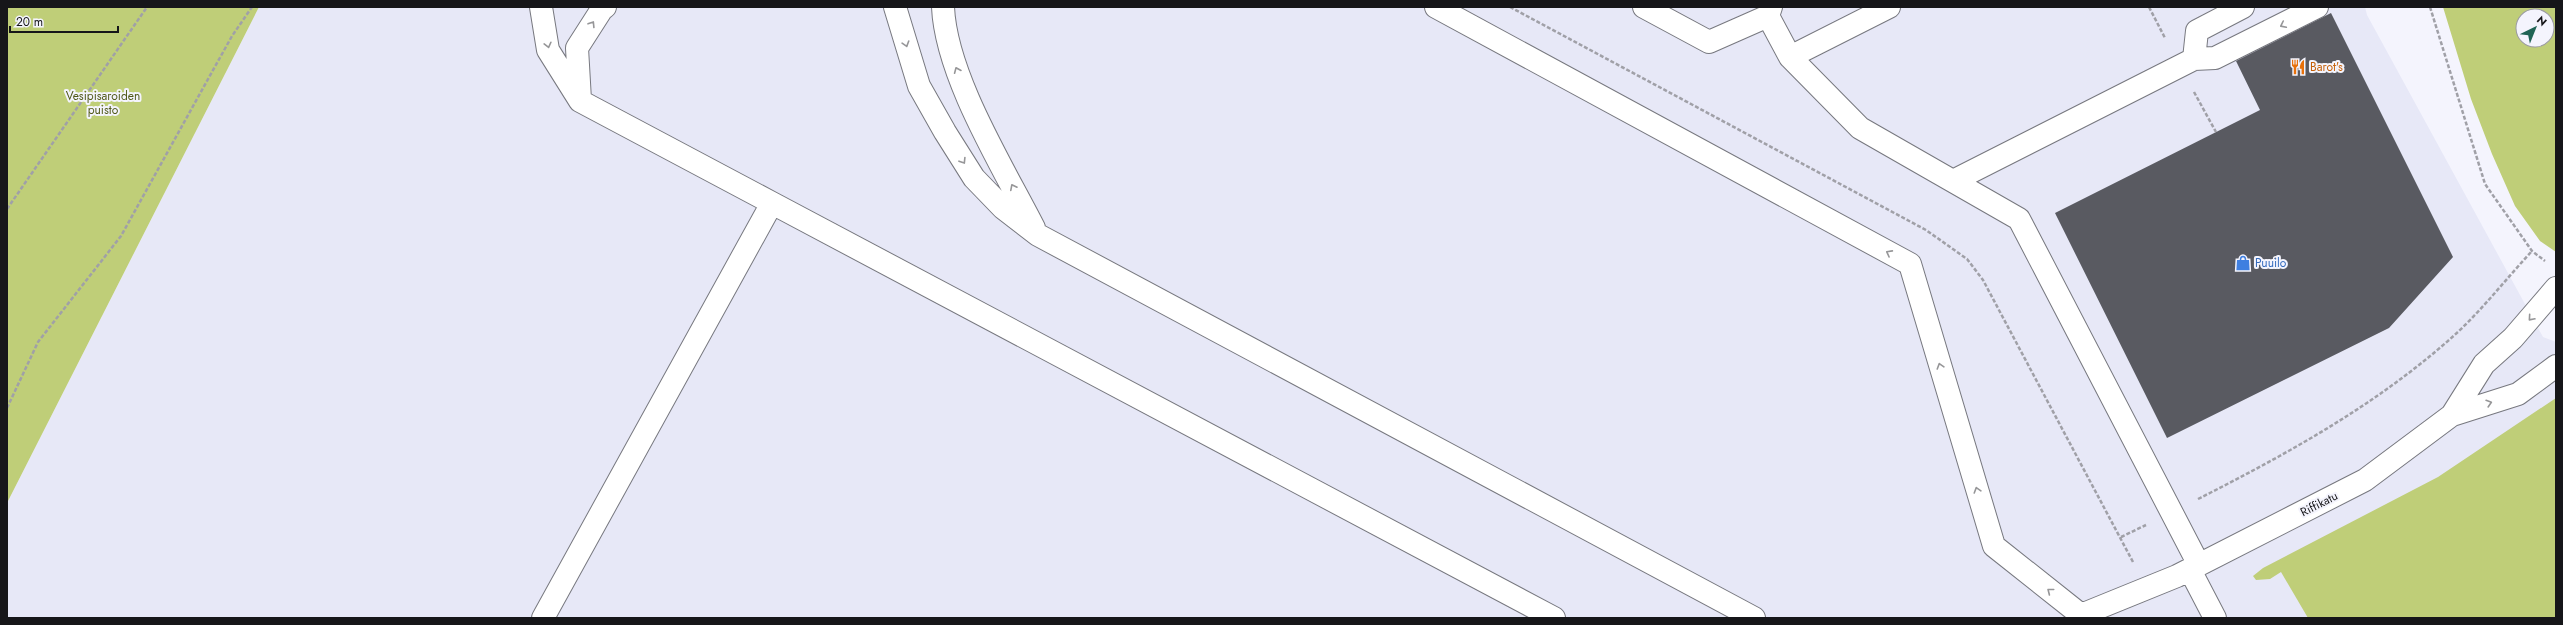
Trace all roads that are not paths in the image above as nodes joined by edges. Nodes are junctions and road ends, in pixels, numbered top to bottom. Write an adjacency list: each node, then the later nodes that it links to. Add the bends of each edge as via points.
1 (541, 7): 13 (street, one-way to 13, via 548,50)
2 (605, 7): 13 (street, one-way to 2, via 577,48)
3 (895, 7): 16 (street, one-way to 16, via 919,86 945,132 974,178 1003,208)
4 (943, 7): 16 (street, one-way to 4, via 978,119 951,54)
5 (1436, 7): 21 (street, one-way to 5, via 1994,546 1910,264)
6 (1644, 7): 10 (street, via 1709,42)
7 (1889, 7): 11 (street)
8 (2243, 7): 12 (street, via 2197,31)
9 (2317, 7): 12 (street, one-way to 12, via 2216,58)
10 (1770, 11): 11 (street)
11 (1790, 57): 14 (street, via 1860,128)
12 (2194, 60): 14 (street)
13 (580, 101): 15 (street)
14 (1955, 180): 20 (street, via 2019,219 2171,513)
15 (772, 203): 22 (street); 23 (street)
16 (1038, 235): 24 (street)
17 (2556, 288): 19 (street, Riffikatu, one-way to 19, via 2513,338 2484,364)
18 (2556, 366): 19 (street, Riffikatu, one-way to 18, via 2518,394)
19 (2452, 415): 20 (street, Riffikatu, via 2365,480)
20 (2189, 570): 21 (street, Riffikatu); 25 (street)
21 (2078, 617)
22 (543, 618)
23 (1554, 618)
24 (1754, 618)
25 (2215, 618)

